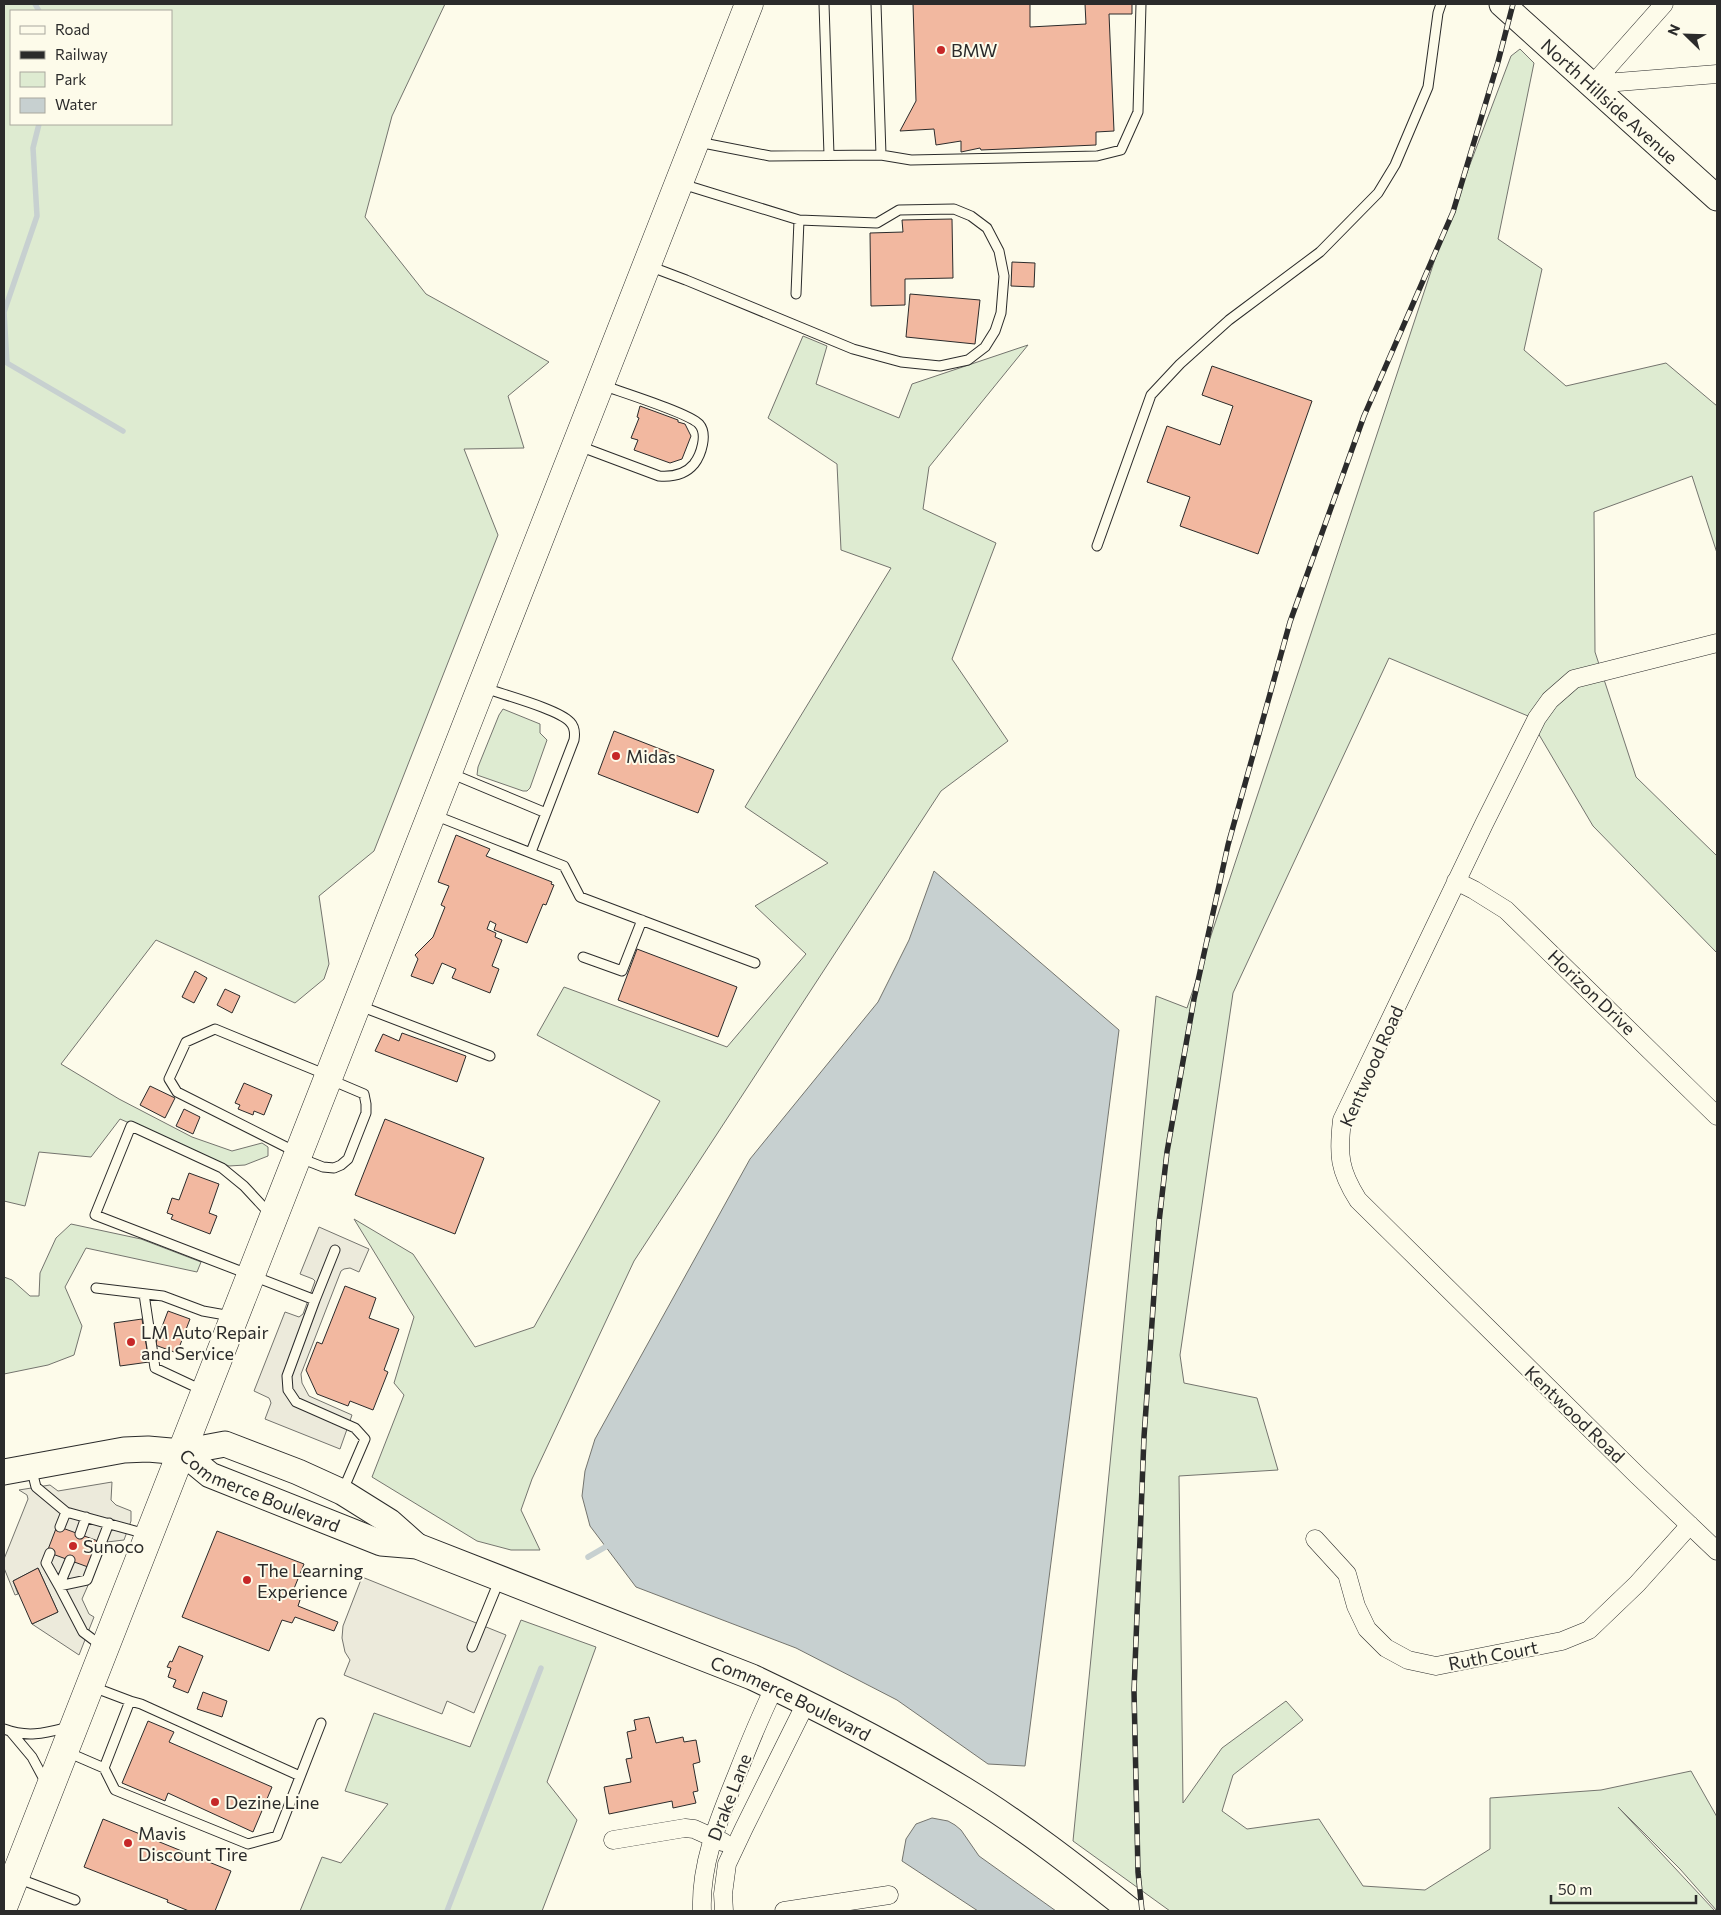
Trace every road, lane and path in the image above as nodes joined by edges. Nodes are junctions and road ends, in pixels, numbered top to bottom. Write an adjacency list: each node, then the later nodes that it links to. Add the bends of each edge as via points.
1 (749, 4): 10 (main road)
2 (824, 4): 11 (lane)
3 (876, 4): 12 (lane)
4 (1141, 4): 12 (lane, via 1138,112 1121,150 1097,156 960,159 911,160)
5 (1442, 4): 20 (lane, via 1438,12 1428,87 1395,165 1378,193 1320,252 1229,320 1150,395)
6 (1502, 4): 9 (main road, North Hillside Avenue)
7 (1664, 4): 9 (street)
8 (1717, 74): 9 (street)
9 (1593, 84): 14 (main road, North Hillside Avenue)
10 (696, 142): 11 (lane, via 770,156); 13 (main road)
11 (830, 155): 12 (lane)
12 (881, 155)
13 (679, 183): 15 (lane); 16 (main road)
14 (1717, 198)
15 (799, 220): 16 (lane, via 877,223 899,210 954,209 971,216 987,228 999,251 1004,276 1001,313 995,331 968,360 940,366 901,362 853,349); 17 (lane)
16 (647, 266): 18 (main road)
17 (796, 294)
18 (599, 384): 19 (main road); 19 (lane, via 681,414 699,424 703,435 699,455 688,469 670,477 659,476)
19 (576, 445): 22 (main road)
20 (1097, 546)
21 (1717, 643): 27 (street, Kentwood Road, via 1574,679 1550,700)
22 (482, 687): 23 (main road); 24 (lane, via 553,712 572,725 574,740)
23 (448, 773): 24 (lane); 25 (main road)
24 (546, 813): 26 (lane)
25 (431, 814): 26 (lane); 31 (main road)
26 (531, 852): 28 (lane, via 564,866 580,897)
27 (1456, 882): 34 (street, Horizon Drive, via 1506,910); 51 (street, Kentwood Road, via 1342,1120 1339,1146 1346,1182 1373,1217)
28 (642, 920): 29 (lane, via 622,971); 30 (lane)
29 (583, 957)
30 (755, 963)
31 (357, 1005): 32 (lane); 33 (main road)
32 (490, 1056)
33 (329, 1078): 35 (main road); 35 (lane, via 364,1094 366,1113 348,1159 334,1168 323,1167); 35 (lane, via 215,1029 186,1042 169,1079 178,1092)
34 (1717, 1116)
35 (298, 1155): 36 (main road)
36 (274, 1218): 38 (main road); 38 (lane, via 222,1168 131,1126 95,1215)
37 (335, 1250): 41 (lane)
38 (251, 1276): 41 (lane); 42 (main road)
39 (96, 1288): 40 (lane)
40 (144, 1294): 42 (lane, via 163,1296 203,1312); 43 (lane, via 154,1368)
41 (315, 1300): 47 (lane, via 290,1367 287,1384 296,1402 355,1428 365,1438)
42 (236, 1316): 43 (main road)
43 (206, 1392): 44 (main road)
44 (182, 1452): 45 (main road, via 124,1450); 47 (main road, Commerce Boulevard, via 225,1444); 54 (main road); 56 (main road, Commerce Boulevard, via 210,1475 381,1543)
45 (31, 1467): 46 (main road); 48 (lane, via 36,1487)
46 (4, 1472)
47 (342, 1492): 56 (main road, Commerce Boulevard, via 390,1522)
48 (66, 1512): 49 (lane); 52 (lane)
49 (86, 1517): 50 (lane); 53 (lane)
50 (109, 1523): 54 (lane); 61 (lane, via 87,1580)
51 (1690, 1525): 55 (street, Ruth Court, via 1590,1630 1562,1641 1436,1666 1408,1660 1386,1648 1367,1629 1347,1574); 57 (street, Kentwood Road)
52 (60, 1527)
53 (80, 1534)
54 (150, 1535): 63 (main road)
55 (1316, 1539)
56 (417, 1546): 60 (main road, Commerce Boulevard)
57 (1717, 1551)
58 (50, 1552): 61 (lane, via 46,1563)
59 (70, 1560): 61 (lane)
60 (500, 1578): 62 (lane); 65 (main road, Commerce Boulevard)
61 (59, 1586): 63 (lane, via 84,1632)
62 (472, 1647)
63 (105, 1648): 64 (main road)
64 (90, 1685): 66 (lane); 69 (main road)
65 (774, 1688): 67 (main road, Commerce Boulevard); 75 (street, Drake Lane)
66 (130, 1701): 72 (lane); 73 (lane)
67 (806, 1703): 77 (street, Drake Lane); 85 (main road, Commerce Boulevard, via 963,1789)
68 (321, 1723): 73 (lane)
69 (74, 1725): 70 (lane, via 40,1735); 71 (main road)
70 (7, 1730): 74 (lane, via 32,1757)
71 (64, 1751): 72 (lane); 74 (main road)
72 (104, 1768): 73 (lane, via 114,1790 248,1844 277,1836)
73 (300, 1776)
74 (49, 1789): 78 (main road)
75 (713, 1836): 76 (street, via 685,1828); 77 (street); 82 (street, Drake Lane, via 706,1864)
76 (613, 1840)
77 (734, 1848): 83 (street, Drake Lane, via 724,1881)
78 (15, 1877): 80 (lane); 81 (main road)
79 (889, 1895): 84 (street)
80 (75, 1900)
81 (4, 1905)
82 (702, 1911)
83 (724, 1911)
84 (784, 1911)
85 (1131, 1911)

